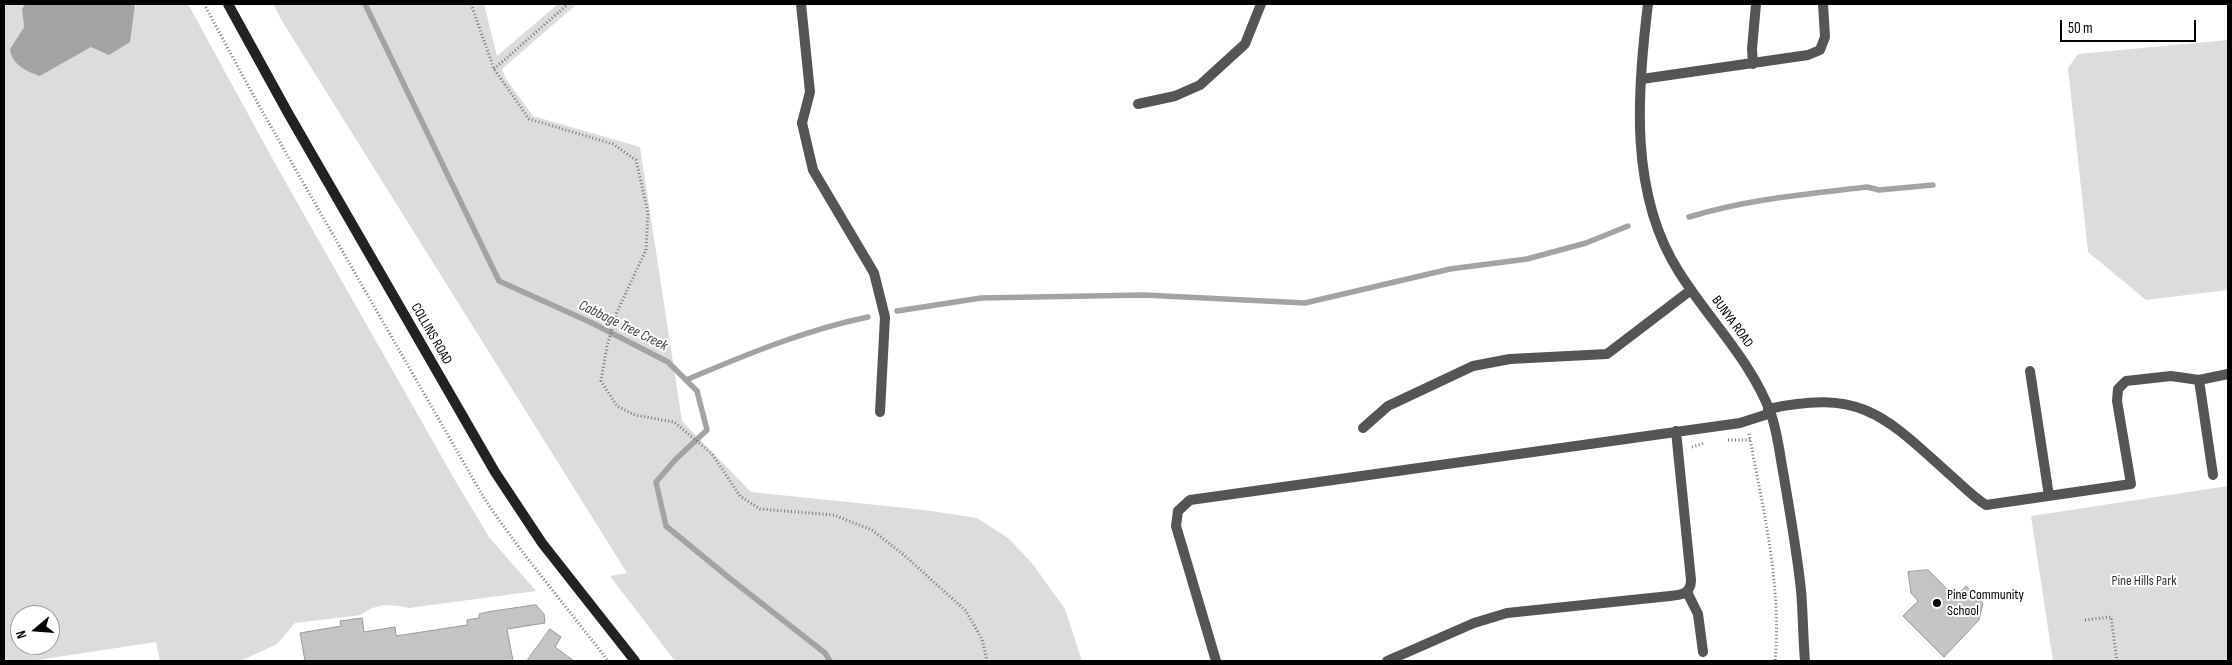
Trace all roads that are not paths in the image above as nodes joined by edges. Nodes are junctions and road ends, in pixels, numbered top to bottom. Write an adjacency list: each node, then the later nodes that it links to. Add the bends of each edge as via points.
1 (228, 4): 22 (main road, COLLINS ROAD, via 495,472 542,543)
2 (801, 4): 15 (street, via 810,92 802,123 813,170 874,273 885,317)
3 (1261, 4): 9 (street, via 1245,44 1200,84 1175,96)
4 (1648, 4): 8 (street, BUNYA ROAD)
5 (1756, 4): 7 (street)
6 (1823, 4): 7 (street, via 1825,37 1820,50 1808,56)
7 (1753, 64): 8 (street)
8 (1642, 79): 10 (street, BUNYA ROAD, via 1640,133 1645,189 1659,234)
9 (1138, 104)
10 (1691, 290): 14 (street, BUNYA ROAD, via 1754,376); 16 (street, via 1607,354 1510,359 1474,366 1388,406)
11 (2030, 371): 19 (street)
12 (2228, 374): 13 (street)
13 (2199, 380): 18 (street); 19 (street, via 2171,376 2126,381 2118,389 2117,401 2131,484)
14 (1770, 411): 17 (street, via 1746,421); 19 (street, via 1787,405 1846,403 1871,411 1896,426 1986,505); 25 (street, BUNYA ROAD, via 1800,583)
15 (880, 412)
16 (1363, 428)
17 (1676, 431): 20 (street, via 1691,580); 23 (street, via 1190,500 1178,511 1176,526)
18 (2213, 475)
19 (2049, 496)
20 (1687, 592): 21 (street, via 1698,614); 24 (street, via 1507,613 1474,622)
21 (1703, 652)
22 (635, 661)
23 (1216, 661)
24 (1387, 661)
25 (1805, 661)

